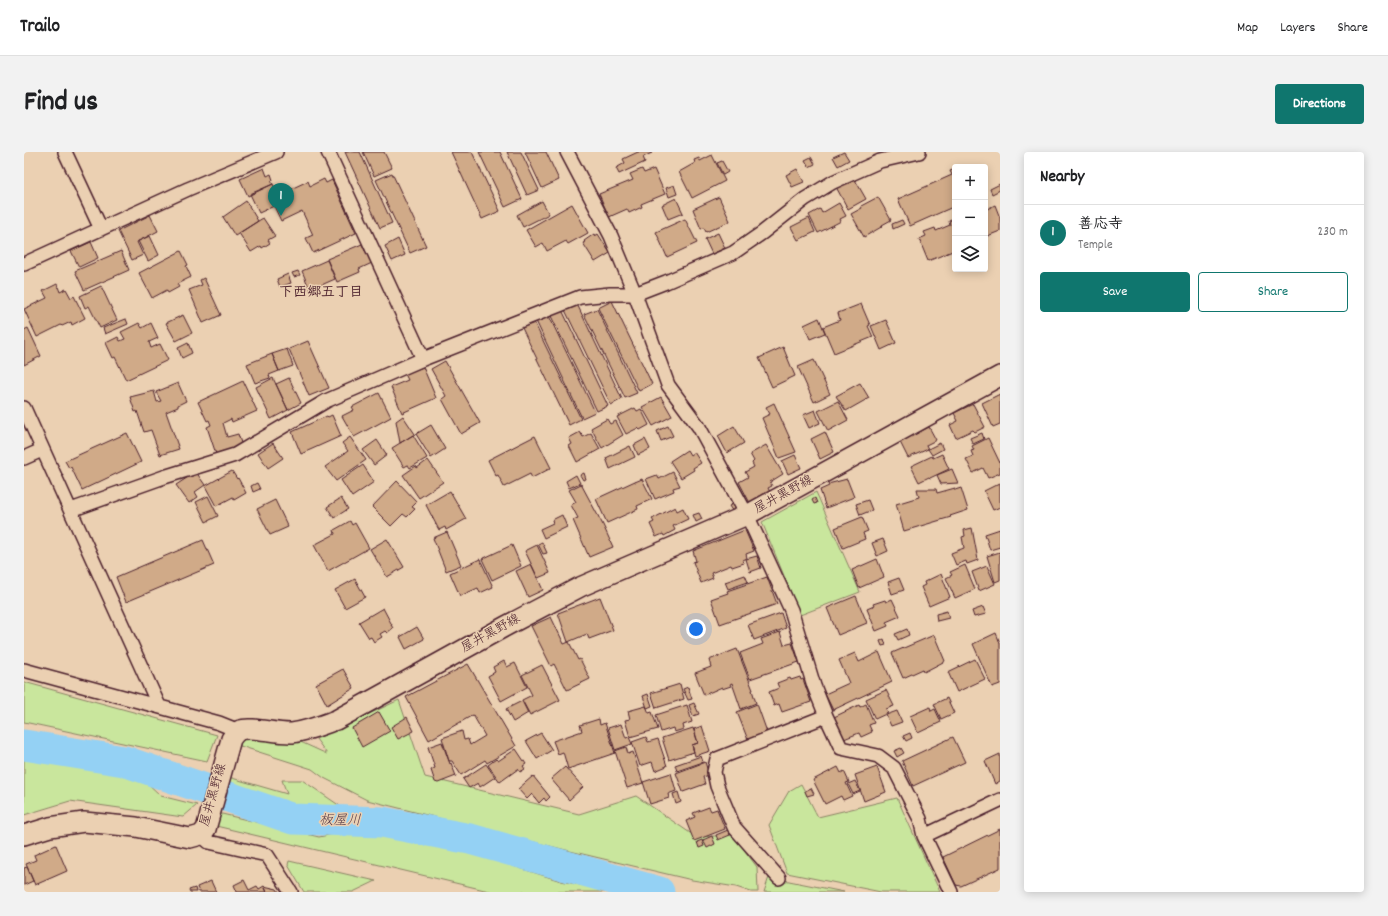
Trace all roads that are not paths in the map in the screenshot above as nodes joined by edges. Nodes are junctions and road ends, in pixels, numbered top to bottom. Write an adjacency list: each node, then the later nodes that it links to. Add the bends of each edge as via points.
1 (65, 152): 6 (street)
2 (276, 152): 6 (street)
3 (328, 152): 9 (street)
4 (568, 152): 8 (street, via 611,236)
5 (919, 152): 8 (street, via 880,161 833,182 805,199 762,234 733,253)
6 (101, 229): 7 (street)
7 (24, 264)
8 (635, 294): 9 (street, via 580,297); 15 (street, via 668,385 699,427)
9 (423, 359): 14 (street, via 326,401 234,455)
10 (1000, 376): 15 (main road, 屋井黒野線)
11 (24, 408): 12 (street)
12 (42, 450): 13 (street); 14 (street)
13 (24, 458)
14 (71, 510): 17 (street)
15 (747, 515): 18 (street, via 791,610); 19 (main road, 屋井黒野線, via 580,587 336,720 291,733 250,728)
16 (24, 670): 17 (street)
17 (159, 706): 19 (street, via 219,722)
18 (826, 716): 23 (street, via 841,748 878,756 894,768 920,820); 24 (street, via 717,759 714,772 717,786 734,827)
19 (235, 735): 21 (main road, 屋井黒野線)
20 (1000, 800): 23 (street)
21 (204, 832): 22 (main road, 屋井黒野線, via 190,838 136,826 84,822 50,827); 25 (street, via 209,842 267,855)
22 (24, 835)
23 (924, 836): 26 (street)
24 (779, 878)
25 (291, 892)
26 (951, 892)

